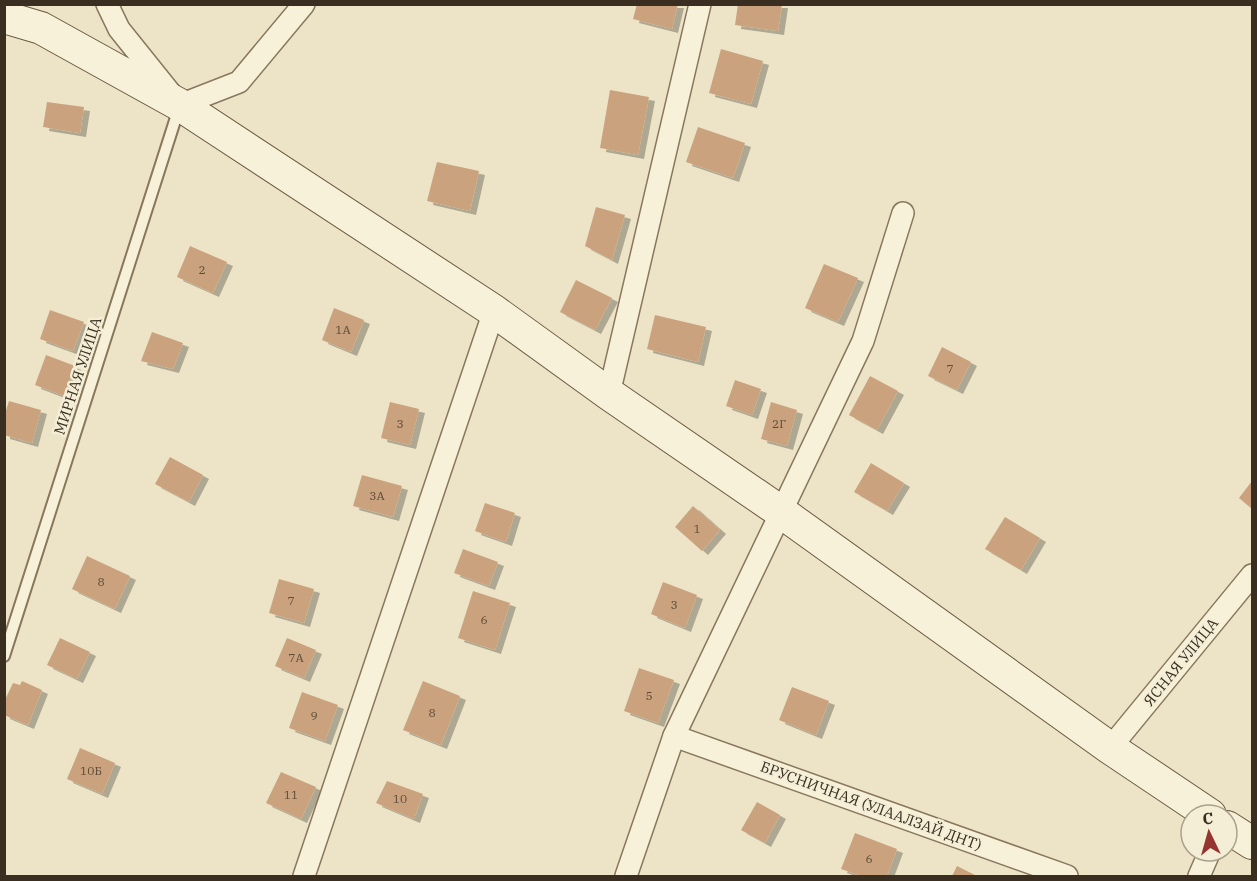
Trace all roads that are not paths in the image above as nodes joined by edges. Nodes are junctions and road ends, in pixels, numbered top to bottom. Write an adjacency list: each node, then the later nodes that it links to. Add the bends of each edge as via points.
1 (107, 4): 5 (street, via 119,29)
2 (304, 4): 5 (street, via 239,82)
3 (700, 4): 8 (street)
4 (4, 17): 5 (street, via 41,28)
5 (180, 105): 7 (street); 11 (lane, МИРНАЯ УЛИЦА)
6 (903, 213): 9 (street, via 863,341)
7 (494, 311): 8 (street); 17 (street)
8 (609, 394): 9 (street)
9 (781, 512): 12 (street); 13 (street)
10 (1252, 575): 13 (street, ЯСНАЯ УЛИЦА)
11 (4, 656)
12 (674, 736): 18 (street); 19 (street, БРУСНИЧНАЯ (УЛААЛЗАЙ ДНТ))
13 (1110, 748): 14 (street)
14 (1192, 803)
15 (1239, 835): 16 (street)
16 (1252, 843)
17 (304, 876)
18 (627, 876)
19 (1067, 876)

